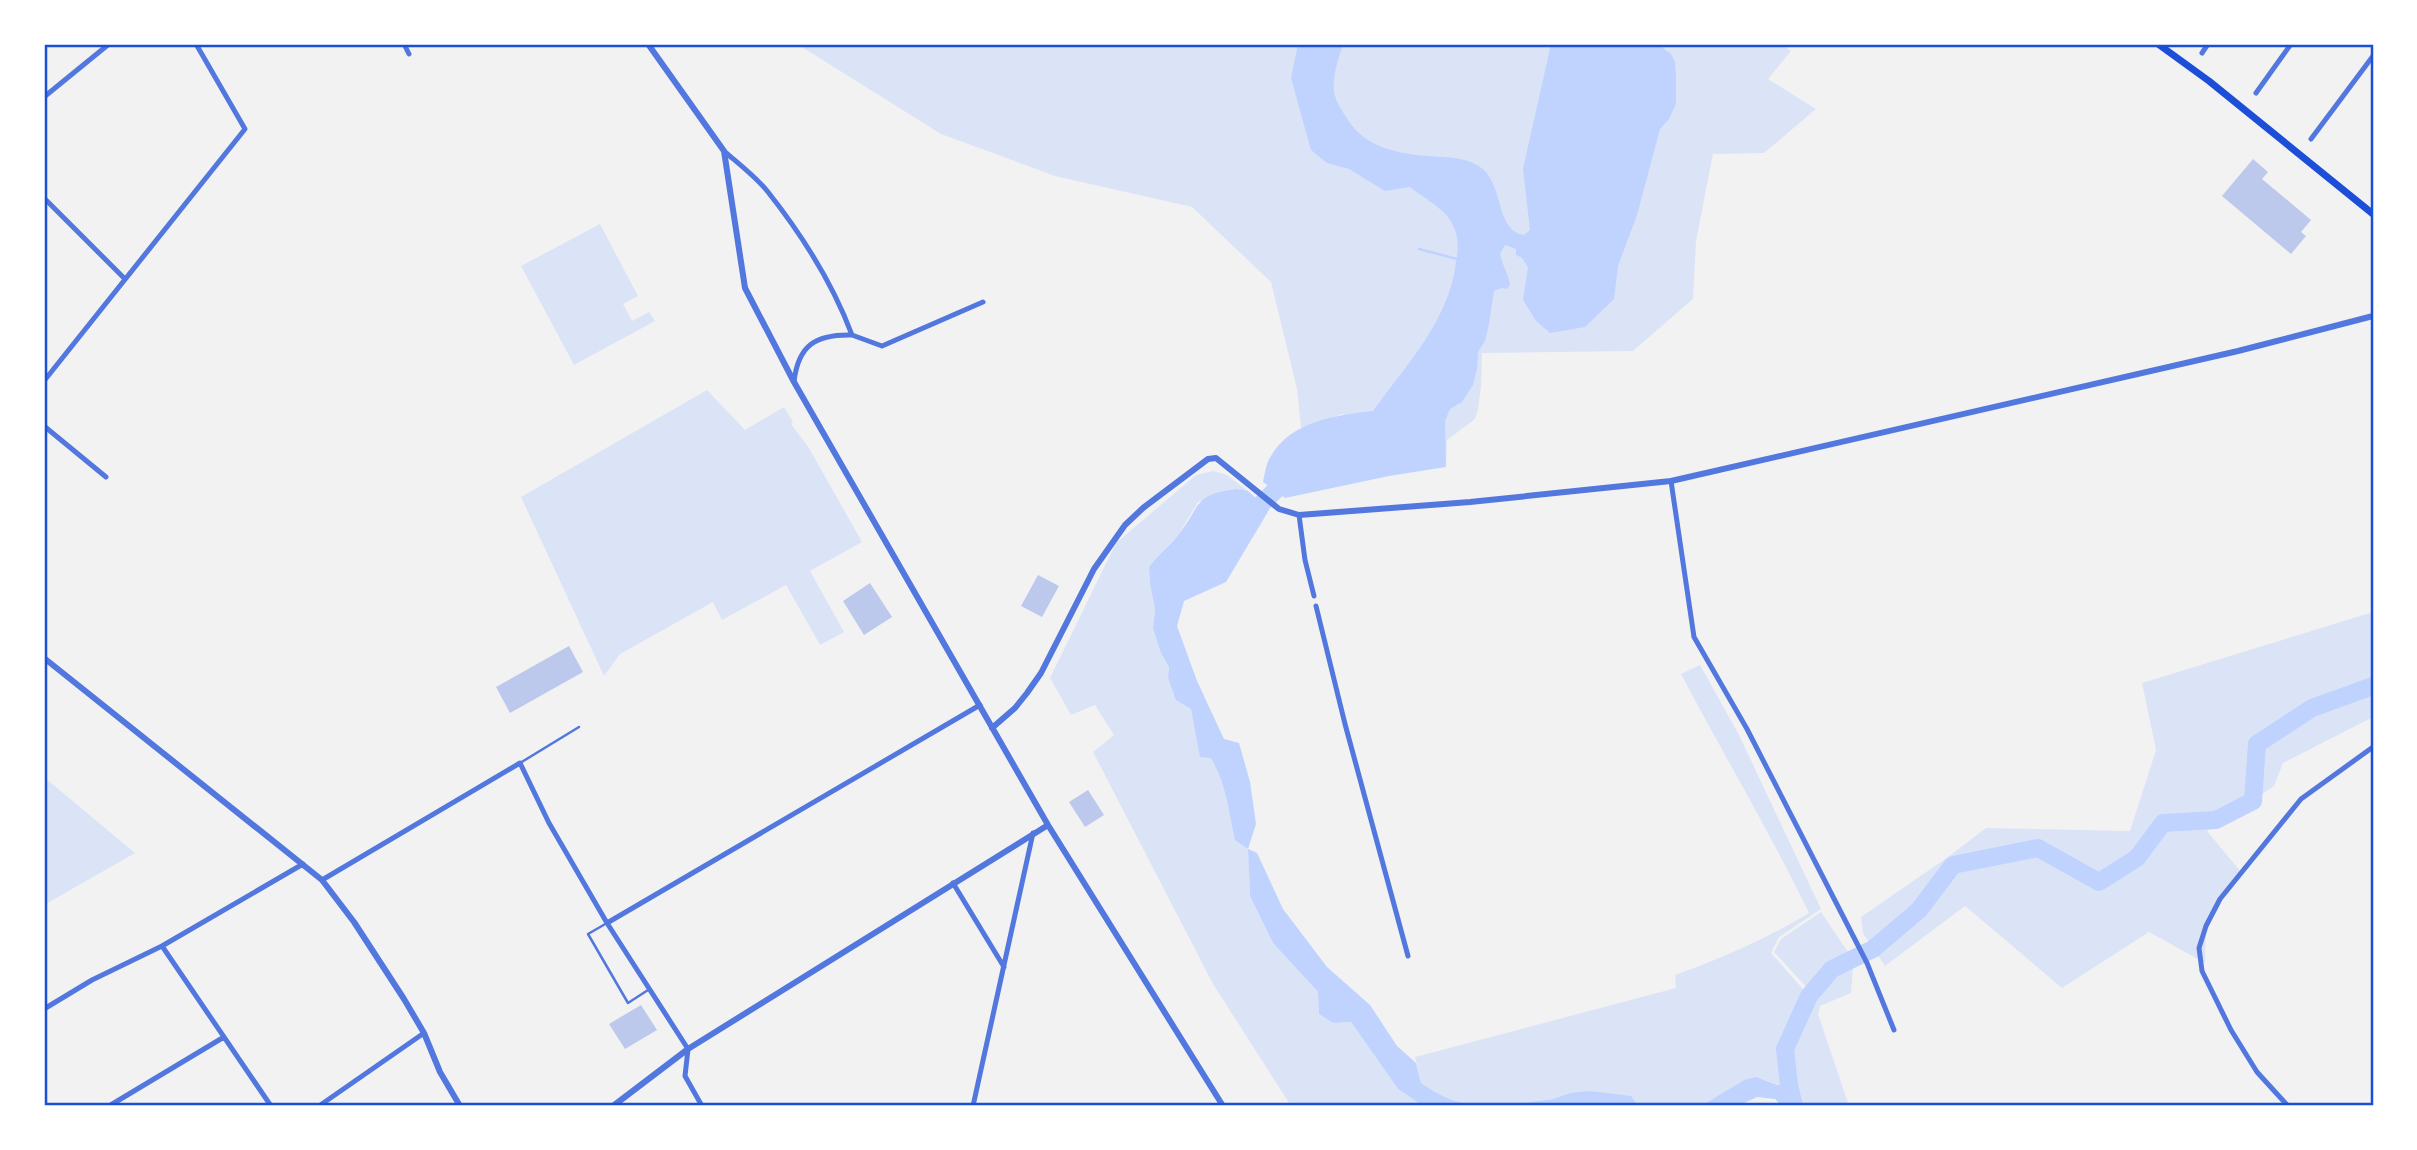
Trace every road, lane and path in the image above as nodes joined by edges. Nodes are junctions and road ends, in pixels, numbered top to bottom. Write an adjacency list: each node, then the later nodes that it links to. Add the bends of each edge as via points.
1 (109, 44): 12 (street)
2 (196, 44): 17 (street, via 245,129)
3 (404, 44): 9 (street)
4 (648, 44): 14 (street)
5 (2158, 44): 16 (main road)
6 (2208, 44): 8 (street)
7 (2291, 44): 11 (street)
8 (2202, 53)
9 (409, 54)
10 (2373, 56): 13 (street)
11 (2256, 93)
12 (44, 97)
13 (2311, 139)
14 (724, 151): 20 (street, via 767,190 803,241 838,299); 22 (street, via 745,288)
15 (44, 198): 17 (street)
16 (2373, 214)
17 (125, 279): 21 (street)
18 (983, 302): 20 (street, via 882,346)
19 (2373, 316): 25 (street)
20 (852, 335): 22 (street, via 833,334 816,340 796,365)
21 (44, 381)
22 (794, 382): 30 (street)
23 (44, 426): 24 (street)
24 (106, 477)
25 (1671, 481): 26 (street); 46 (street, via 1694,637 1747,729 1867,963)
26 (1299, 515): 27 (street); 32 (street, via 1279,509 1216,458 1209,459 1125,525 1094,569 1041,673 1016,708)
27 (1314, 596)
28 (1316, 606): 42 (street)
29 (44, 658): 37 (street)
30 (980, 705): 32 (street); 40 (street)
31 (579, 727): 34 (lane)
32 (992, 728): 35 (street)
33 (2373, 747): 58 (street, via 2301,799 2220,899 2199,948 2202,971 2218,1007 2257,1072)
34 (520, 763): 38 (street); 40 (street)
35 (1048, 825): 36 (street); 57 (street)
36 (1033, 833): 39 (street); 43 (street)
37 (303, 864): 38 (street); 41 (street)
38 (322, 880): 47 (street)
39 (953, 883): 43 (street); 49 (street)
40 (607, 923): 44 (street); 44 (lane, via 588,934 628,1003)
41 (162, 946): 45 (street); 48 (street)
42 (1408, 956)
43 (1004, 967): 56 (street)
44 (649, 989): 49 (street)
45 (44, 1009)
46 (1894, 1030)
47 (424, 1033): 52 (street); 53 (street)
48 (224, 1037): 50 (street); 51 (street)
49 (688, 1049): 54 (street); 55 (street, via 685,1076)
50 (109, 1106)
51 (271, 1106)
52 (318, 1106)
53 (460, 1106)
54 (612, 1106)
55 (702, 1106)
56 (973, 1106)
57 (1223, 1106)
58 (2288, 1106)

